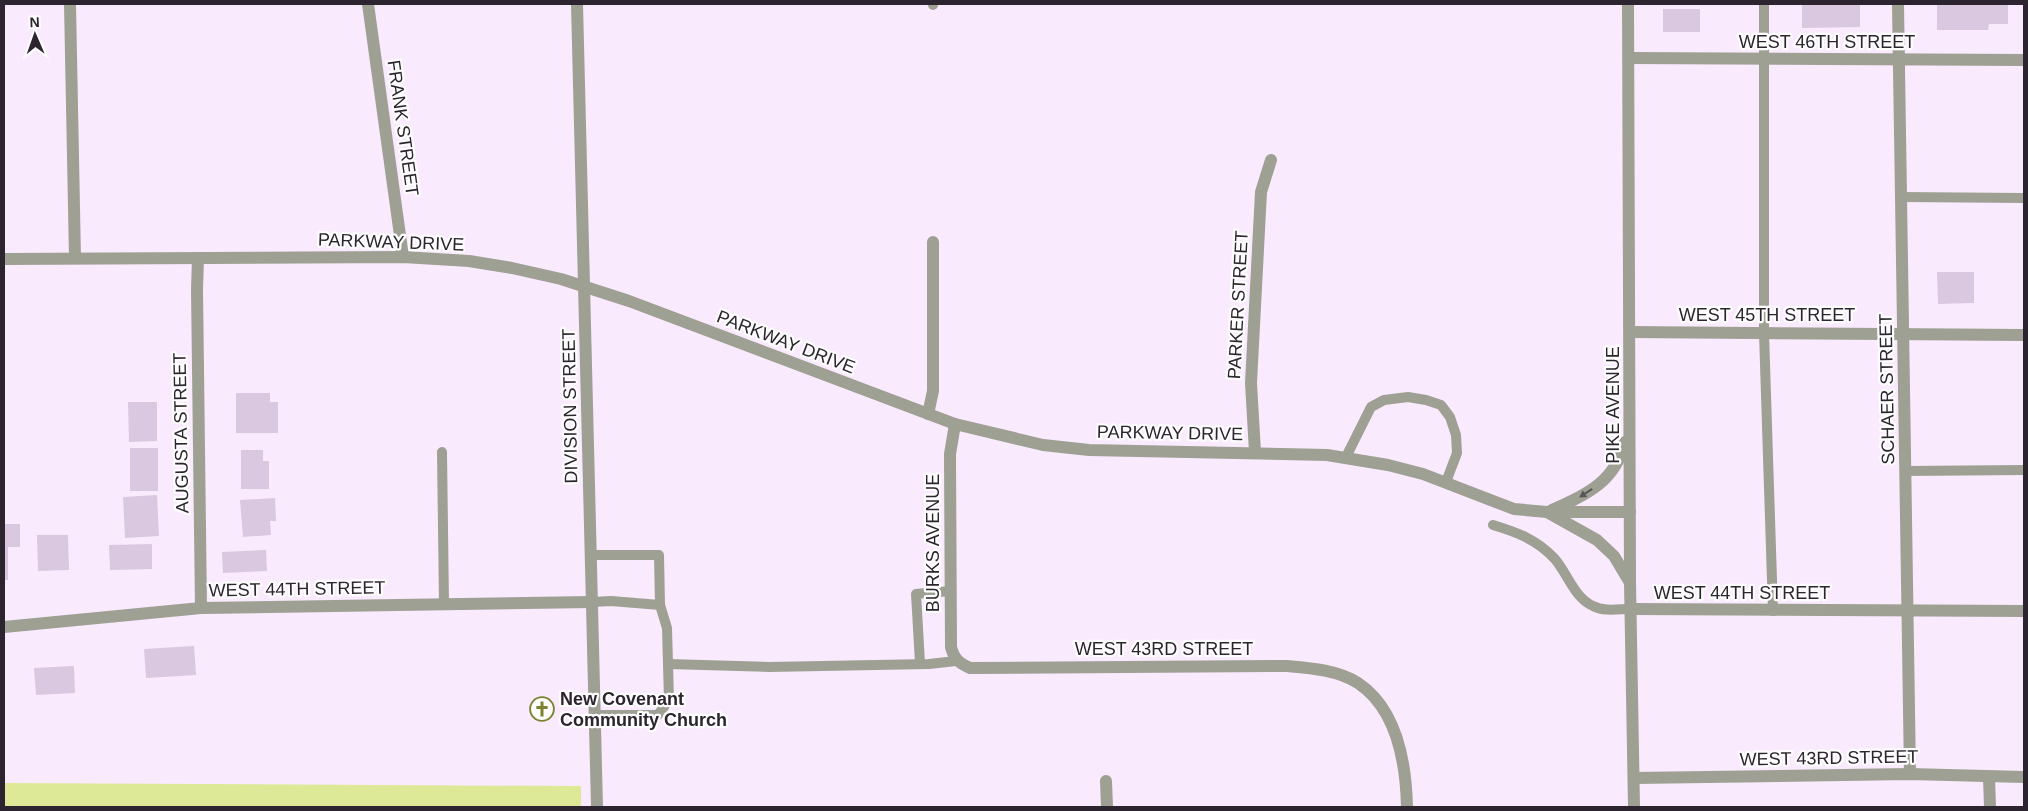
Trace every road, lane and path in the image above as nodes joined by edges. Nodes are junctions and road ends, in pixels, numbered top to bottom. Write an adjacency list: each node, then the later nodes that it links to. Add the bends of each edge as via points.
1 (70, 4): 17 (street)
2 (368, 4): 15 (street, FRANK STREET)
3 (577, 4): 19 (street, DIVISION STREET)
4 (1628, 4): 7 (street, PIKE AVENUE)
5 (1764, 4): 8 (lane)
6 (1898, 4): 9 (street, SCHAER STREET)
7 (1629, 58): 8 (street, WEST 46TH STREET); 20 (street, PIKE AVENUE)
8 (1764, 60): 9 (street, WEST 46TH STREET); 21 (lane)
9 (1900, 60): 10 (street, WEST 46TH STREET); 12 (street, SCHAER STREET)
10 (2024, 60)
11 (1271, 160): 28 (street, PARKER STREET, via 1261,192 1251,383)
12 (1901, 197): 13 (lane); 22 (street, SCHAER STREET)
13 (2024, 198)
14 (933, 242): 24 (street, via 933,391)
15 (403, 257): 18 (street, PARKWAY DRIVE); 19 (street, PARKWAY DRIVE, via 469,261 512,268)
16 (4, 258): 17 (street, PARKWAY DRIVE)
17 (75, 258): 18 (street, PARKWAY DRIVE)
18 (198, 258): 42 (street, AUGUSTA STREET)
19 (585, 287): 24 (street, PARKWAY DRIVE); 36 (street, DIVISION STREET)
20 (1630, 332): 21 (street, WEST 45TH STREET); 26 (street, PIKE AVENUE)
21 (1764, 333): 22 (street, WEST 45TH STREET); 44 (lane)
22 (1903, 334): 23 (street, WEST 45TH STREET); 31 (street, SCHAER STREET)
23 (2024, 335)
24 (928, 414): 25 (street, PARKWAY DRIVE)
25 (955, 424): 28 (street, PARKWAY DRIVE, via 1043,445 1089,450); 38 (street, BURKS AVENUE, via 950,454)
26 (1630, 425): 33 (street, PARKWAY DRIVE, one-way to 33, via 1621,457 1606,479 1585,495); 34 (street, PIKE AVENUE)
27 (442, 452): 40 (lane)
28 (1255, 452): 29 (street, PARKWAY DRIVE)
29 (1346, 457): 32 (street, PARKWAY DRIVE); 32 (lane, via 1371,407 1384,400 1408,397 1426,400 1441,405 1450,417 1456,435 1457,453)
30 (2024, 470): 31 (lane)
31 (1905, 471): 45 (street, SCHAER STREET)
32 (1446, 482): 33 (street, PARKWAY DRIVE, via 1514,509)
33 (1548, 512): 34 (street, PARKWAY DRIVE); 37 (street, PARKWAY DRIVE, via 1597,540 1614,556)
34 (1630, 512): 37 (street, PIKE AVENUE)
35 (1493, 525): 43 (lane, WEST 44TH STREET, via 1520,533 1542,548 1592,606)
36 (591, 555): 39 (street, DIVISION STREET); 41 (lane, via 658,555)
37 (1630, 582): 43 (street, PIKE AVENUE)
38 (950, 591): 48 (street, BURKS AVENUE, via 951,647); 49 (lane, via 916,594)
39 (592, 602): 40 (street, WEST 44TH STREET); 41 (lane); 51 (street, DIVISION STREET)
40 (444, 604): 42 (street, WEST 44TH STREET)
41 (660, 605): 50 (lane, via 667,628)
42 (201, 608): 47 (street, WEST 44TH STREET)
43 (1631, 609): 44 (street, WEST 44TH STREET); 55 (street, PIKE AVENUE)
44 (1773, 611): 45 (street, WEST 44TH STREET)
45 (1907, 611): 46 (street, WEST 44TH STREET); 52 (street, SCHAER STREET)
46 (2024, 611)
47 (4, 627)
48 (956, 661): 49 (lane); 59 (street, WEST 43RD STREET, via 970,668 1287,666 1340,676 1356,682 1375,697 1384,711 1402,756)
49 (920, 663): 50 (lane, via 768,667)
50 (668, 664): 51 (lane, via 669,700 658,715)
51 (595, 715): 57 (street, DIVISION STREET)
52 (1910, 774): 53 (street, WEST 43RD STREET); 55 (street, WEST 43RD STREET)
53 (1989, 777): 54 (street, WEST 43RD STREET); 61 (street)
54 (2024, 777)
55 (1634, 778): 60 (street, PIKE AVENUE)
56 (1106, 781): 58 (street)
57 (597, 807)
58 (1106, 807)
59 (1407, 807)
60 (1634, 807)
61 (1990, 807)

